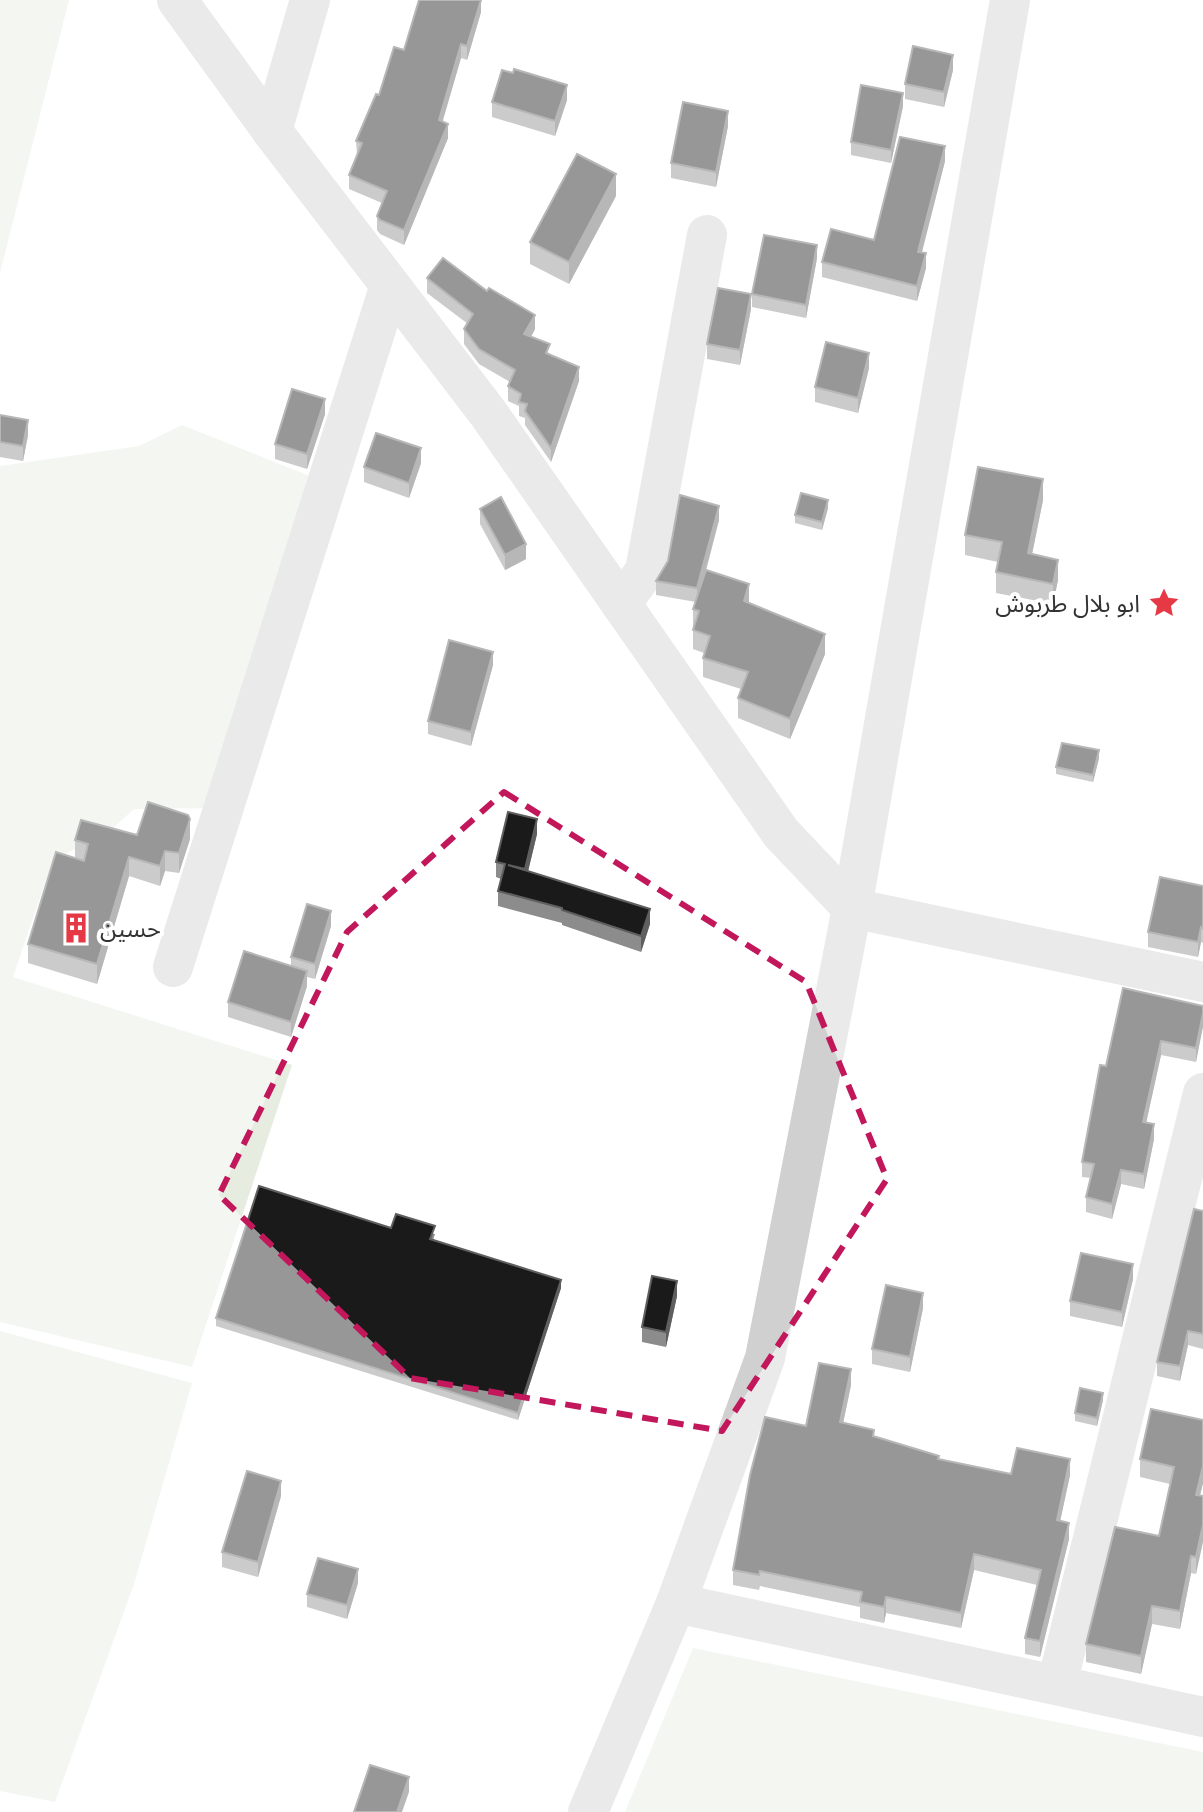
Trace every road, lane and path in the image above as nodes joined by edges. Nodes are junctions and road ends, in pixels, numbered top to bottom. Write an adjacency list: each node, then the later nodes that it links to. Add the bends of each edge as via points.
1 (177, 0): 4 (street)
2 (310, 0): 4 (street)
3 (1010, 0): 8 (street)
4 (272, 131): 6 (street)
5 (707, 235): 7 (street, via 645,571)
6 (390, 285): 7 (street, via 488,413); 9 (street)
7 (621, 604): 8 (street, via 781,833)
8 (852, 908): 10 (street); 12 (street, via 765,1358)
9 (173, 967)
10 (1203, 982)
11 (1203, 1093): 13 (street)
12 (676, 1603): 13 (street); 15 (street)
13 (1057, 1684): 14 (street)
14 (1203, 1717)
15 (588, 1812)

